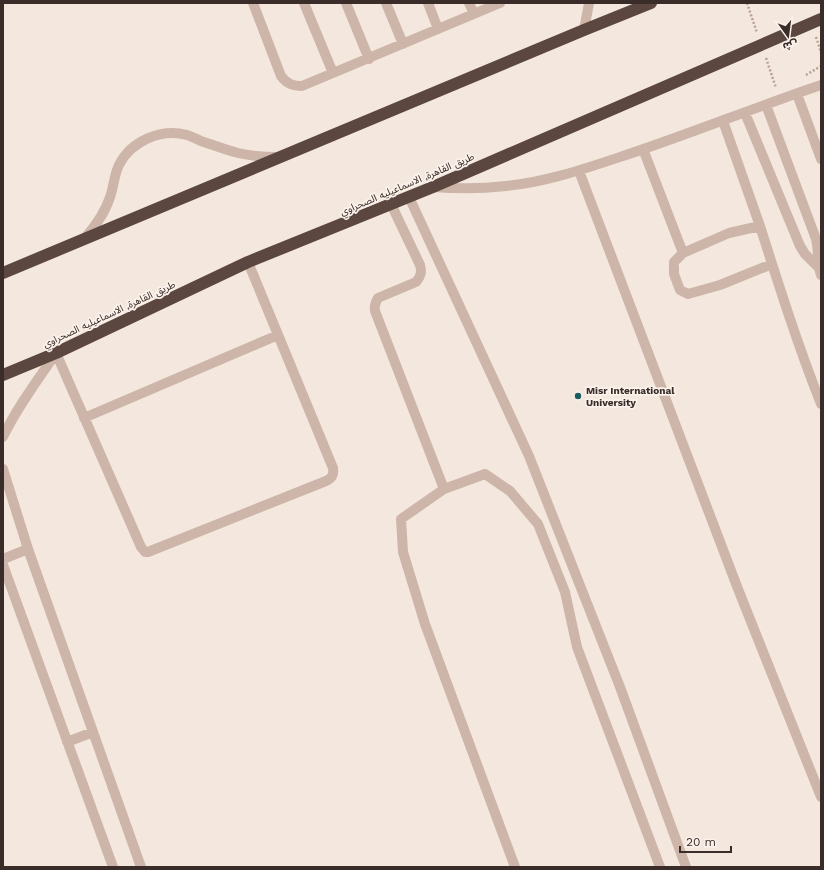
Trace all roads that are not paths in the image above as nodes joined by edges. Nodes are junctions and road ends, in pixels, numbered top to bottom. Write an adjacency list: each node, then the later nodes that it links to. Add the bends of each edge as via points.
1 (253, 3): 16 (street, via 285,81 302,86)
2 (304, 3): 16 (street)
3 (346, 3): 15 (street)
4 (386, 3): 14 (street)
5 (428, 3): 12 (street)
6 (469, 3): 10 (street)
7 (500, 3): 10 (street)
8 (589, 3): 13 (street)
9 (651, 3): 13 (highway)
10 (474, 14): 12 (street)
11 (821, 19): 26 (highway, طريق القاهرة, الاسماعيليه الصحراوي)
12 (438, 29): 14 (street)
13 (584, 30): 23 (highway)
14 (403, 44): 15 (street)
15 (369, 58): 16 (street)
16 (333, 74)
17 (821, 85): 18 (street)
18 (797, 94): 19 (street); 24 (street)
19 (766, 105): 20 (street); 34 (street, via 816,239)
20 (745, 113): 21 (street); 34 (street, via 800,246)
21 (723, 121): 22 (street); 29 (street)
22 (643, 149): 25 (street); 31 (street)
23 (280, 157): 30 (highway); 30 (street, via 259,157 239,153 186,135 170,133 140,142 119,164 104,212)
24 (821, 159)
25 (579, 171): 26 (street, via 507,186 458,189); 49 (street, via 738,589)
26 (433, 187): 27 (highway, طريق القاهرة, الاسماعيليه الصحراوي)
27 (409, 197): 28 (highway, طريق القاهرة, الاسماعيليه الصحراوي); 54 (street, via 529,456 620,688)
28 (391, 204): 32 (highway, طريق القاهرة, الاسماعيليه الصحراوي); 43 (street, via 420,265 421,273 416,282 378,298 374,307)
29 (760, 226): 31 (street, via 729,233); 33 (street)
30 (84, 239): 35 (highway)
31 (683, 253): 33 (street, via 674,262 674,274 680,290 688,294 720,285)
32 (248, 262): 36 (street); 37 (highway, طريق القاهرة, الاسماعيليه الصحراوي)
33 (772, 264): 39 (street)
34 (820, 269)
35 (3, 273)
36 (278, 335): 40 (street); 40 (street, via 333,468 334,473 326,481 145,552)
37 (56, 353): 38 (highway, طريق القاهرة, الاسماعيليه الصحراوي); 40 (street); 41 (street, via 17,411)
38 (3, 375)
39 (821, 404)
40 (84, 418)
41 (3, 437)
42 (3, 469): 44 (street)
43 (444, 489): 52 (street, via 401,519 403,552 425,624); 53 (street, via 485,474 510,491 538,524 565,592 578,647)
44 (28, 550): 45 (street); 47 (street)
45 (3, 559)
46 (3, 566): 48 (street)
47 (93, 732): 48 (street); 51 (street)
48 (67, 742): 50 (street)
49 (821, 797)
50 (113, 867)
51 (141, 867)
52 (515, 867)
53 (660, 867)
54 (686, 867)

